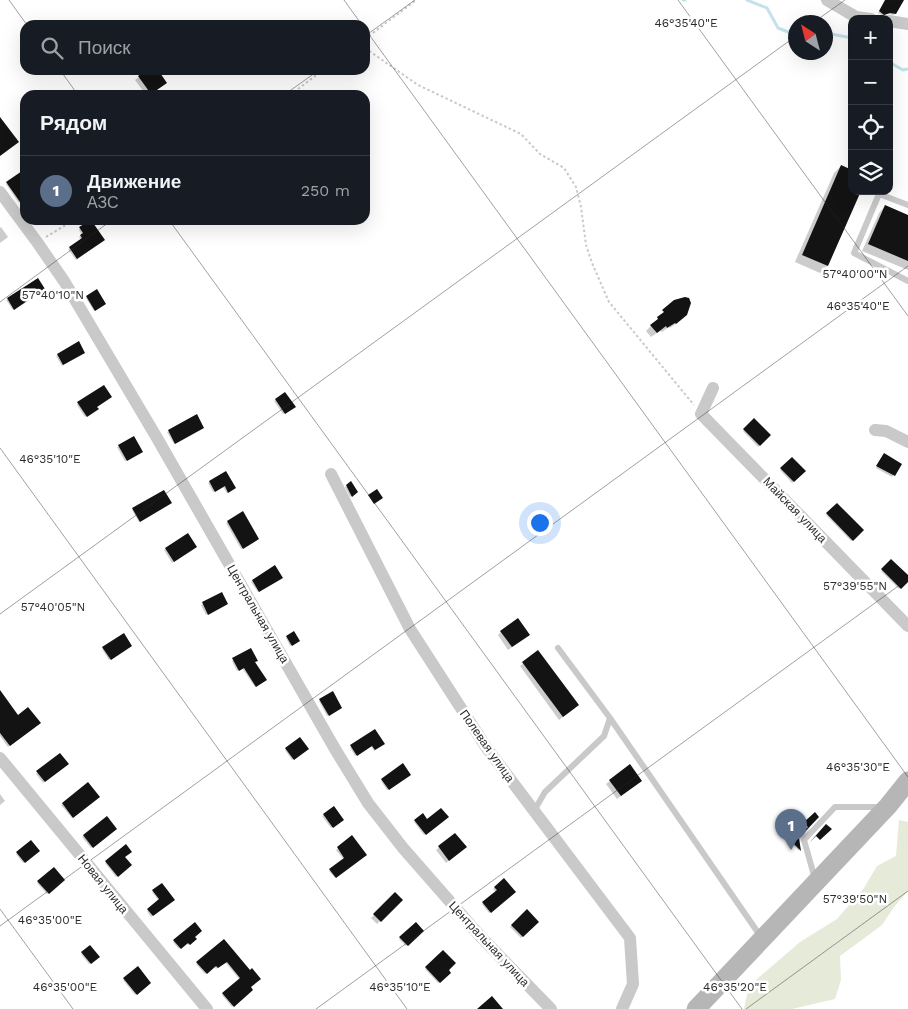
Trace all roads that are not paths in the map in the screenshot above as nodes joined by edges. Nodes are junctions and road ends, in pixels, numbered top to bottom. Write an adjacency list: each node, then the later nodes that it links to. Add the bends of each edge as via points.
1 (827, 0): 2 (street)
2 (853, 15)
3 (893, 22): 4 (street)
4 (908, 24)
5 (0, 192): 7 (street, Центральная улица)
6 (908, 205): 9 (lane, via 879,194 854,253)
7 (20, 219)
8 (24, 225): 24 (street, Центральная улица, via 64,281 368,803 455,907)
9 (908, 281)
10 (713, 388): 14 (street, Майская улица, via 701,414)
11 (875, 430): 12 (street, via 886,431)
12 (908, 442)
13 (331, 474): 20 (street, Полевая улица, via 410,630 486,747)
14 (908, 626)
15 (558, 648): 16 (lane)
16 (610, 718): 20 (lane, via 604,736 545,792); 22 (lane)
17 (0, 758): 23 (street, Новая улица)
18 (908, 780): 19 (main road)
19 (888, 806): 21 (main road); 21 (lane, via 835,807 810,833 804,840)
20 (534, 811): 25 (street, Полевая улица, via 630,938 633,984)
21 (816, 883): 22 (main road)
22 (762, 940): 26 (main road)
23 (206, 1009)
24 (551, 1009)
25 (622, 1009)
26 (696, 1009)

